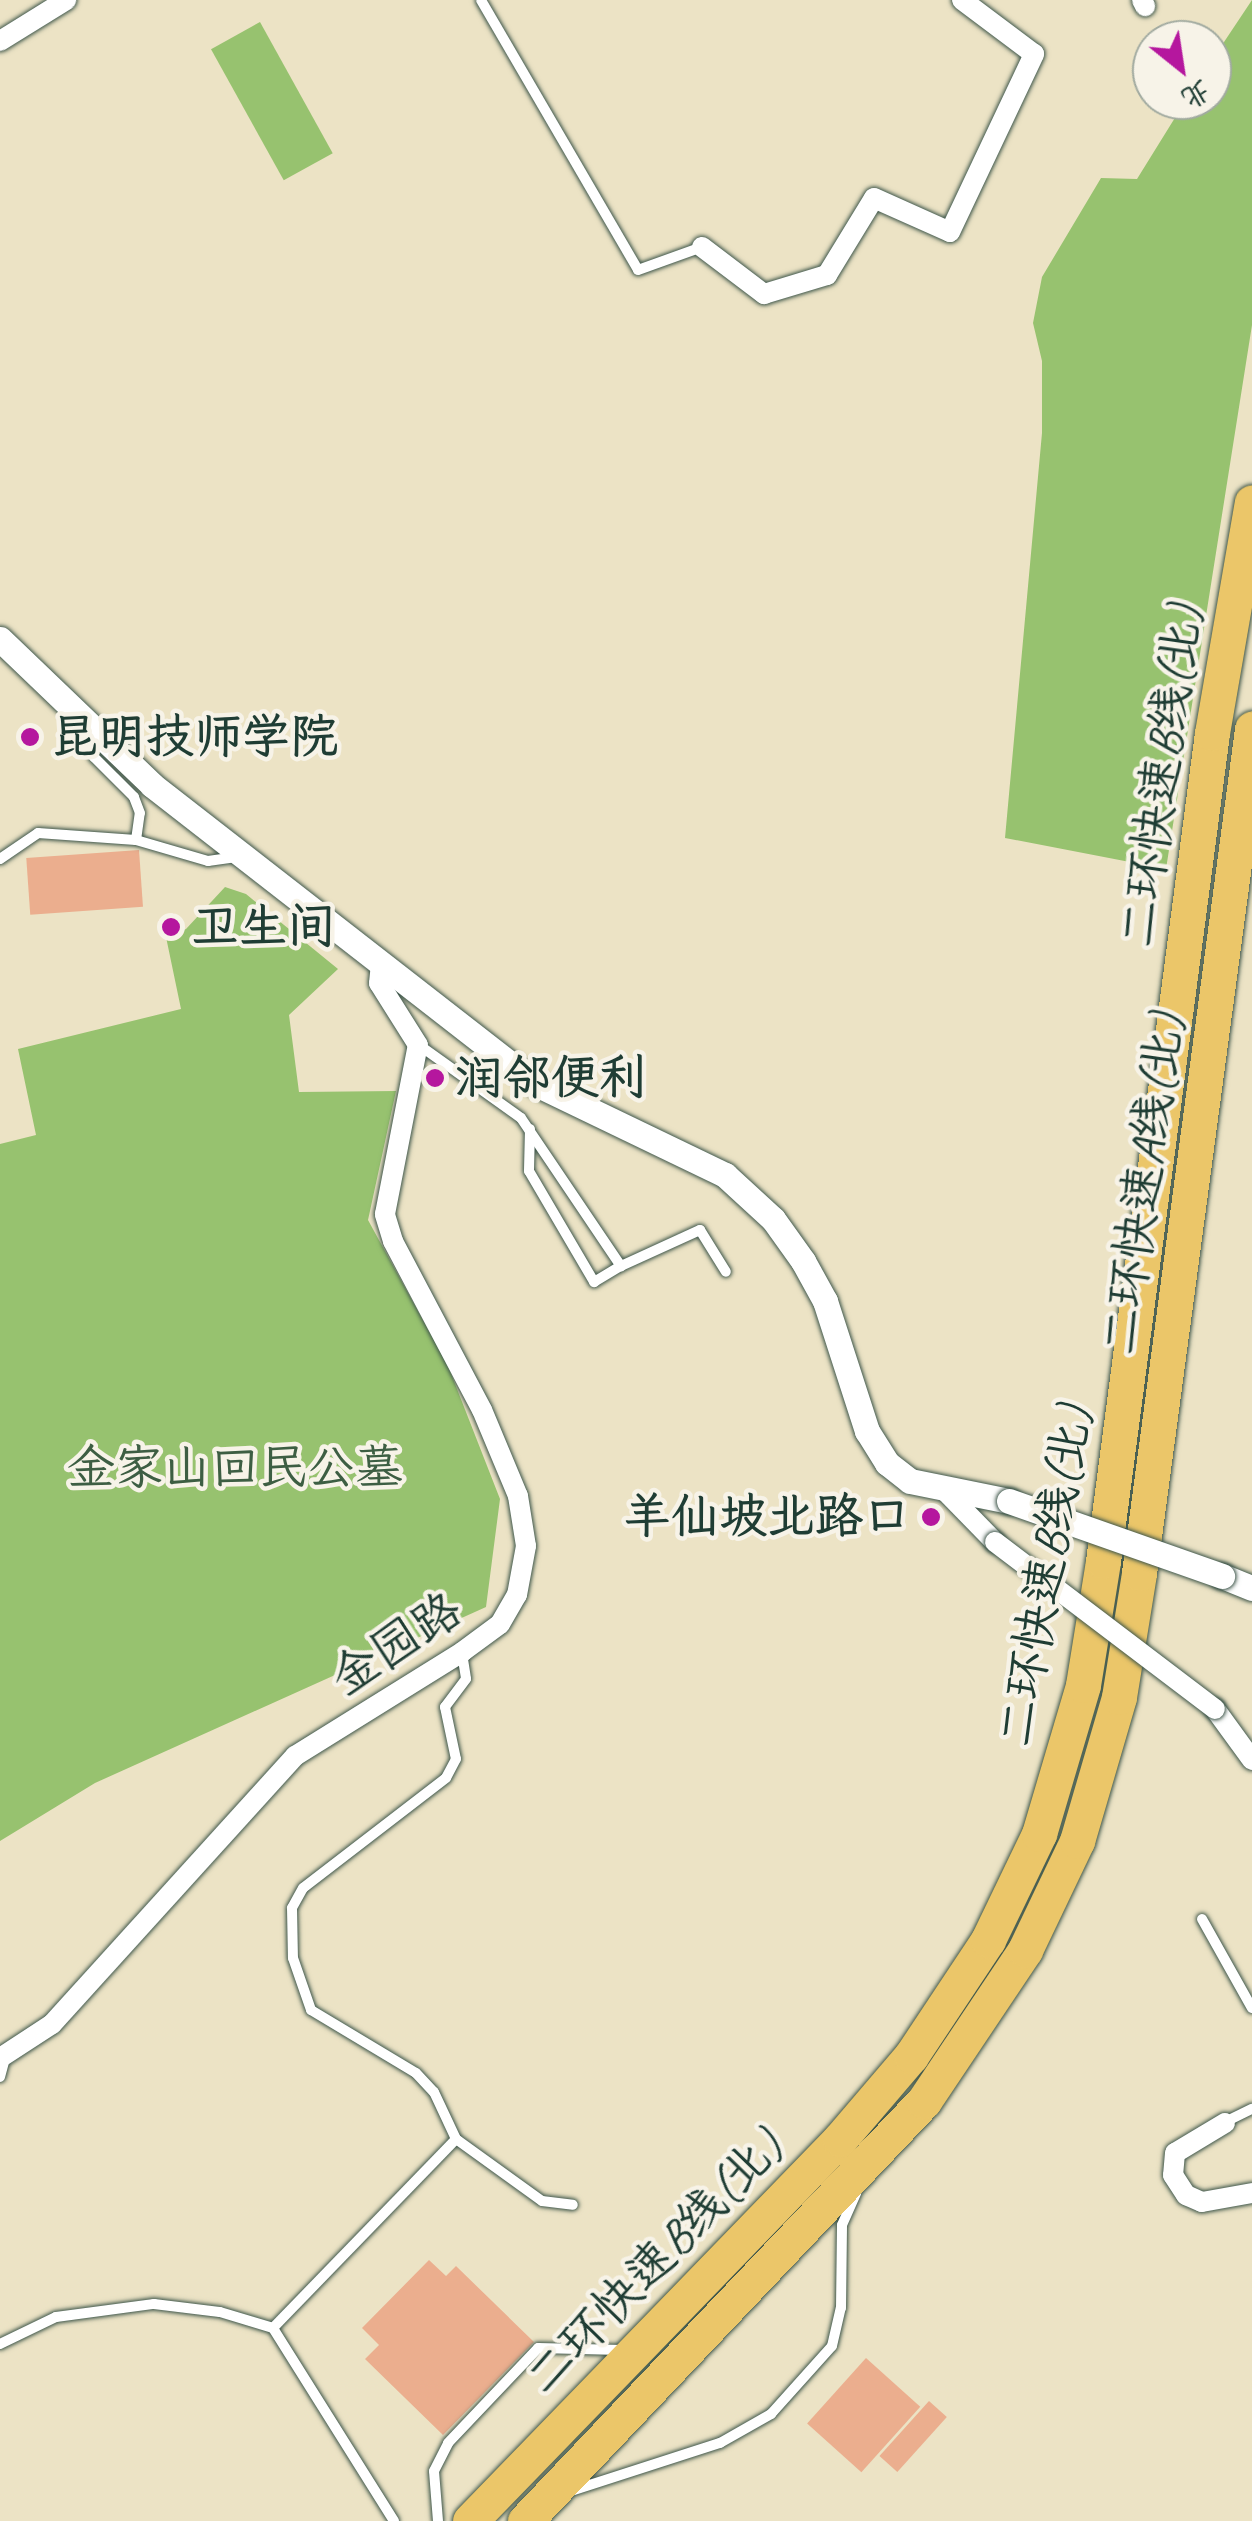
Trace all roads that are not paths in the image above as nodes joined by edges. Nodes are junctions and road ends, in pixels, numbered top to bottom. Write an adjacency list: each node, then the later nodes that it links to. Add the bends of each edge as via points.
1 (66, 0): 4 (street)
2 (481, 0): 5 (lane, via 638,270)
3 (962, 0): 5 (street, via 1034,54 950,232 874,198 828,275 764,294)
4 (0, 41)
5 (702, 247)
6 (1252, 502): 33 (highway, 二环快速B线(北), via 1212,733 1103,1562 1083,1684 1057,1785 988,1940 911,2056)
7 (0, 639): 9 (street)
8 (1252, 730): 29 (highway, 二环快速A线(北), via 1139,1573 1097,1785 1025,1950 956,2057)
9 (95, 734): 10 (lane, via 89,742 94,757 134,797 140,813); 11 (street)
10 (136, 840): 11 (lane, via 208,860); 12 (lane, via 38,833)
11 (242, 856): 13 (street)
12 (0, 859)
13 (381, 964): 14 (street, via 379,983); 18 (street, via 536,1084 725,1175 773,1219 825,1301 867,1431 887,1463 910,1482)
14 (418, 1045): 15 (lane); 20 (street, 金园路, via 385,1214 393,1242 482,1410 518,1496 526,1546 517,1595 500,1624)
15 (530, 1128): 16 (lane); 16 (lane, via 529,1171 594,1282)
16 (621, 1266): 17 (lane, via 700,1230)
17 (726, 1272)
18 (946, 1492): 19 (street, bridge, via 1009,1501); 21 (street, bridge, via 995,1542 1215,1709)
19 (1252, 1588)
20 (462, 1652): 24 (street, 金园路, via 295,1756 52,2024); 28 (lane, via 466,1679 445,1707 456,1758 446,1778 303,1888 292,1908 292,1958 311,2010 416,2073 434,2092)
21 (1252, 1760)
22 (1202, 1919): 23 (lane)
23 (1252, 2008)
24 (3, 2056): 25 (lane)
25 (0, 2077)
26 (1252, 2108): 27 (lane)
27 (1224, 2123): 30 (street, via 1175,2152 1173,2175 1186,2194 1202,2202)
28 (456, 2139): 31 (lane, via 542,2201); 32 (lane)
29 (869, 2163): 35 (highway, 二环快速A线(北)); 35 (lane, via 842,2225 842,2308 832,2346 771,2414 720,2443 574,2489)
30 (1252, 2194)
31 (573, 2205)
32 (273, 2328): 34 (lane, via 220,2312 154,2304 56,2317); 36 (lane)
33 (649, 2336): 37 (lane, via 626,2350 598,2354 538,2348 448,2443 434,2470); 38 (highway, 二环快速B线(北))
34 (0, 2344)
35 (530, 2516)
36 (394, 2521)
37 (438, 2521)
38 (470, 2521)

